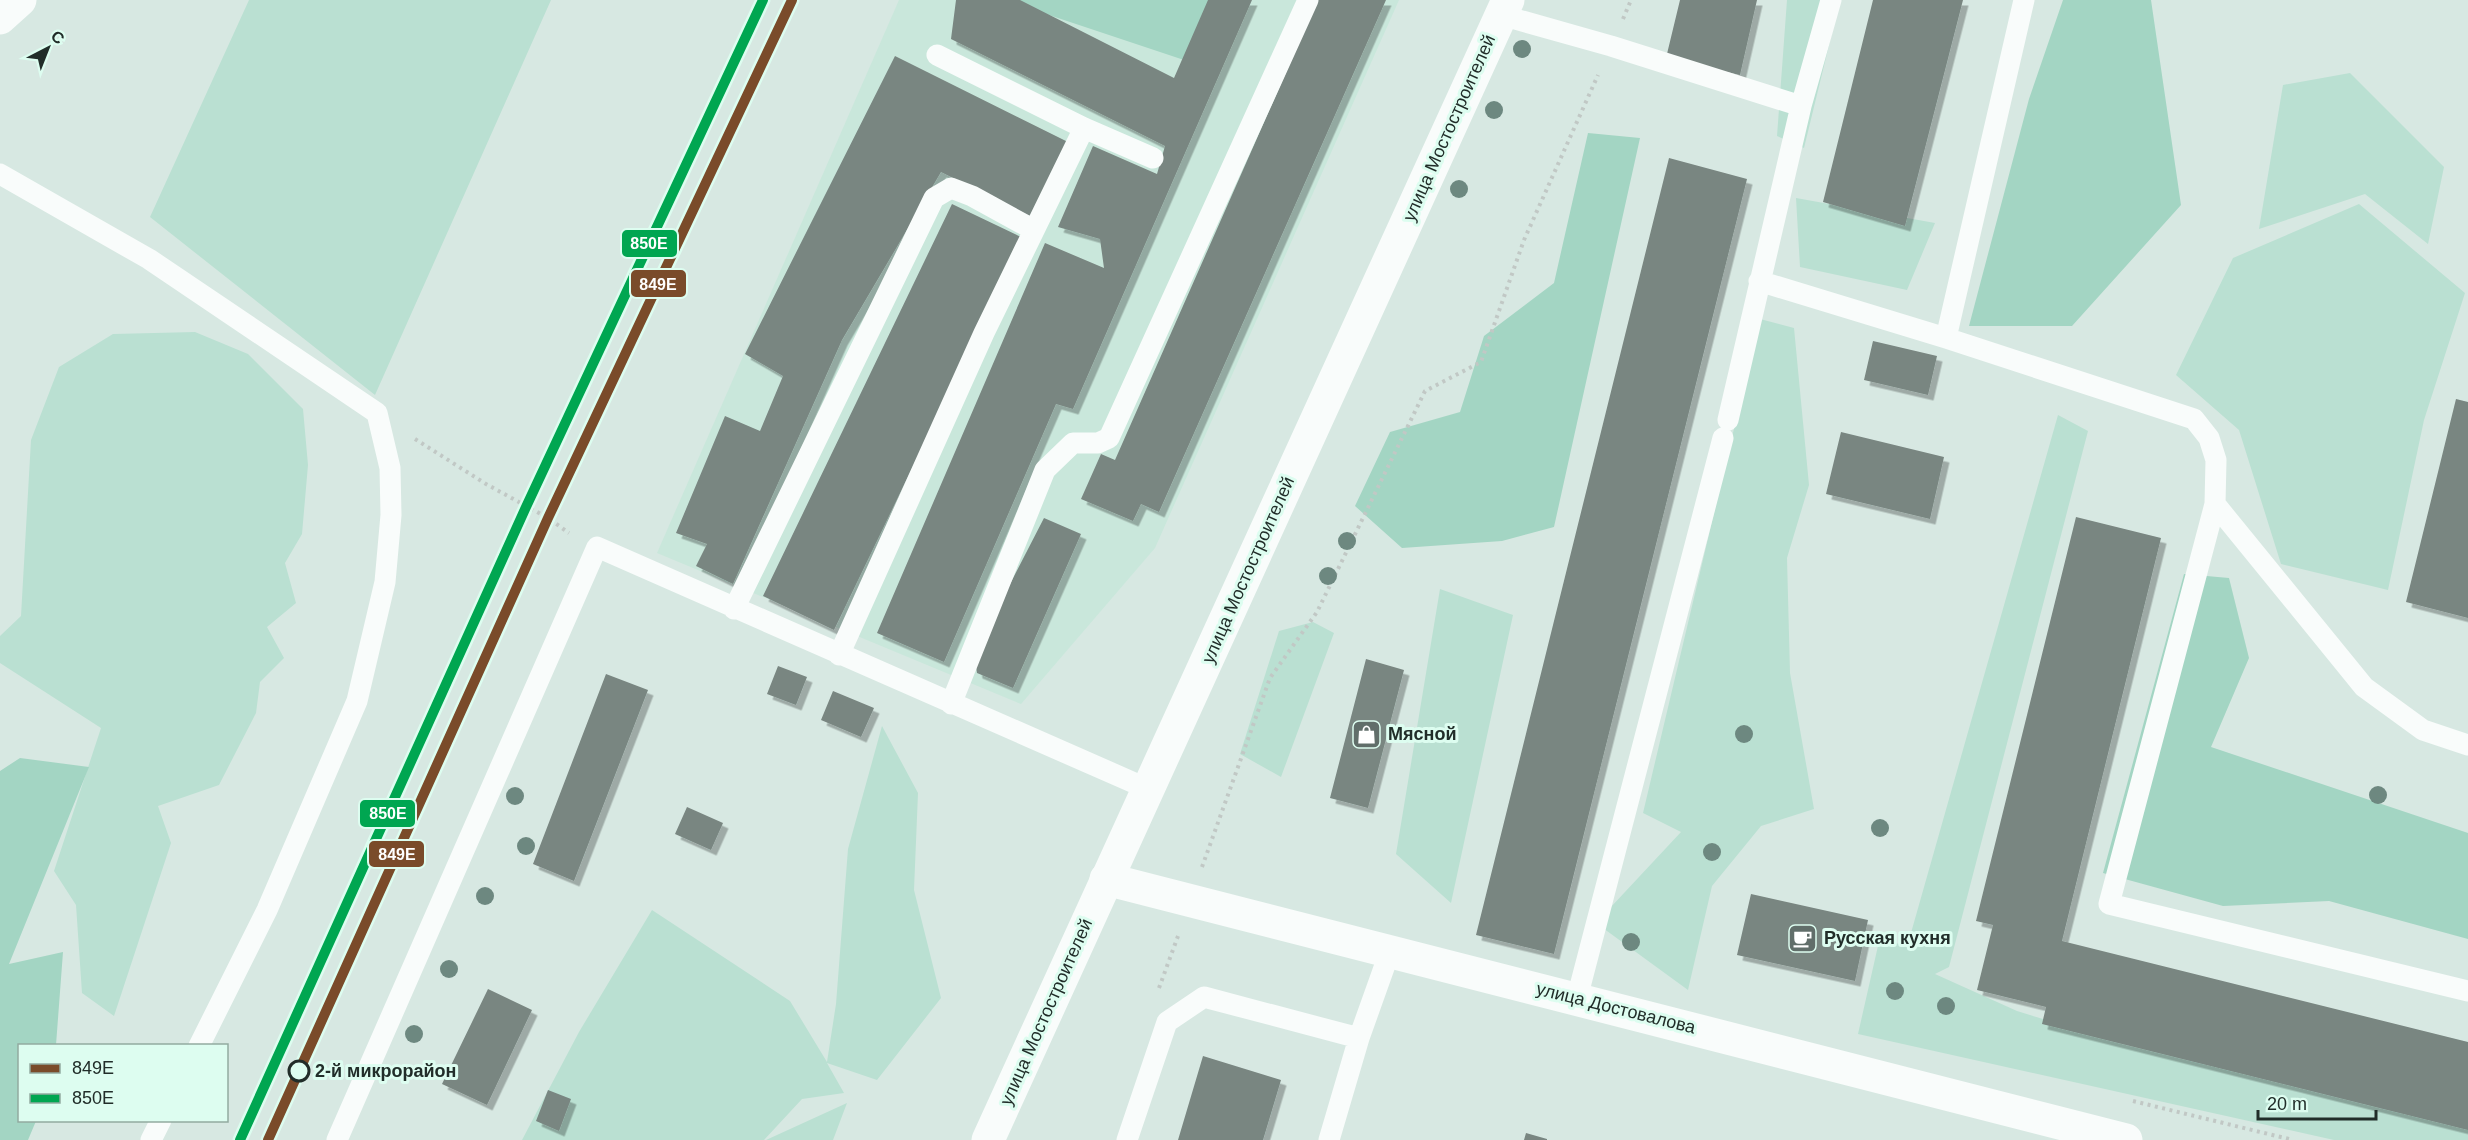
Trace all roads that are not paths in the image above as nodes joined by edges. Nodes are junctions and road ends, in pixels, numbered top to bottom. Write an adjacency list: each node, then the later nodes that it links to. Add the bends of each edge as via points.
1 (20, 0): 6 (main road)
2 (1308, 0): 18 (lane, via 1109,438 1098,443 1073,443 1045,470)
3 (1831, 0): 8 (lane)
4 (2024, 0): 14 (lane)
5 (1504, 7): 8 (lane, via 1611,46); 20 (main road, улица Мостостроителей)
6 (0, 18)
7 (937, 55): 9 (lane)
8 (1801, 106): 13 (lane)
9 (1084, 128): 10 (lane); 12 (lane)
10 (1153, 158)
11 (0, 174): 26 (lane, via 149,259 377,413 390,468 386,582 357,701 267,910)
12 (1034, 230): 16 (lane, via 951,188 934,198); 17 (lane)
13 (1759, 281): 14 (lane); 24 (lane, via 1725,429)
14 (1947, 338): 15 (lane, via 2194,419 2209,438 2216,460)
15 (2215, 504): 19 (lane, via 2364,687 2423,730); 23 (lane, via 2109,904)
16 (734, 609): 17 (lane); 30 (lane, via 597,547)
17 (839, 655): 18 (lane)
18 (951, 704): 20 (lane)
19 (2468, 745)
20 (1148, 789): 21 (main road, улица Мостостроителей)
21 (1106, 879): 22 (main road, улица Достовалова); 31 (main road, улица Мостостроителей)
22 (1390, 951): 24 (main road, улица Достовалова); 25 (lane)
23 (2468, 991)
24 (1577, 998): 28 (main road, улица Достовалова)
25 (1359, 1038): 32 (lane, via 1204,997 1167,1022); 33 (lane)
26 (200, 1044)
27 (160, 1122): 29 (lane)
28 (2082, 1135): 34 (main road, улица Достовалова)
29 (151, 1140)
30 (336, 1140)
31 (988, 1140)
32 (1126, 1140)
33 (1329, 1140)
34 (2126, 1140)

